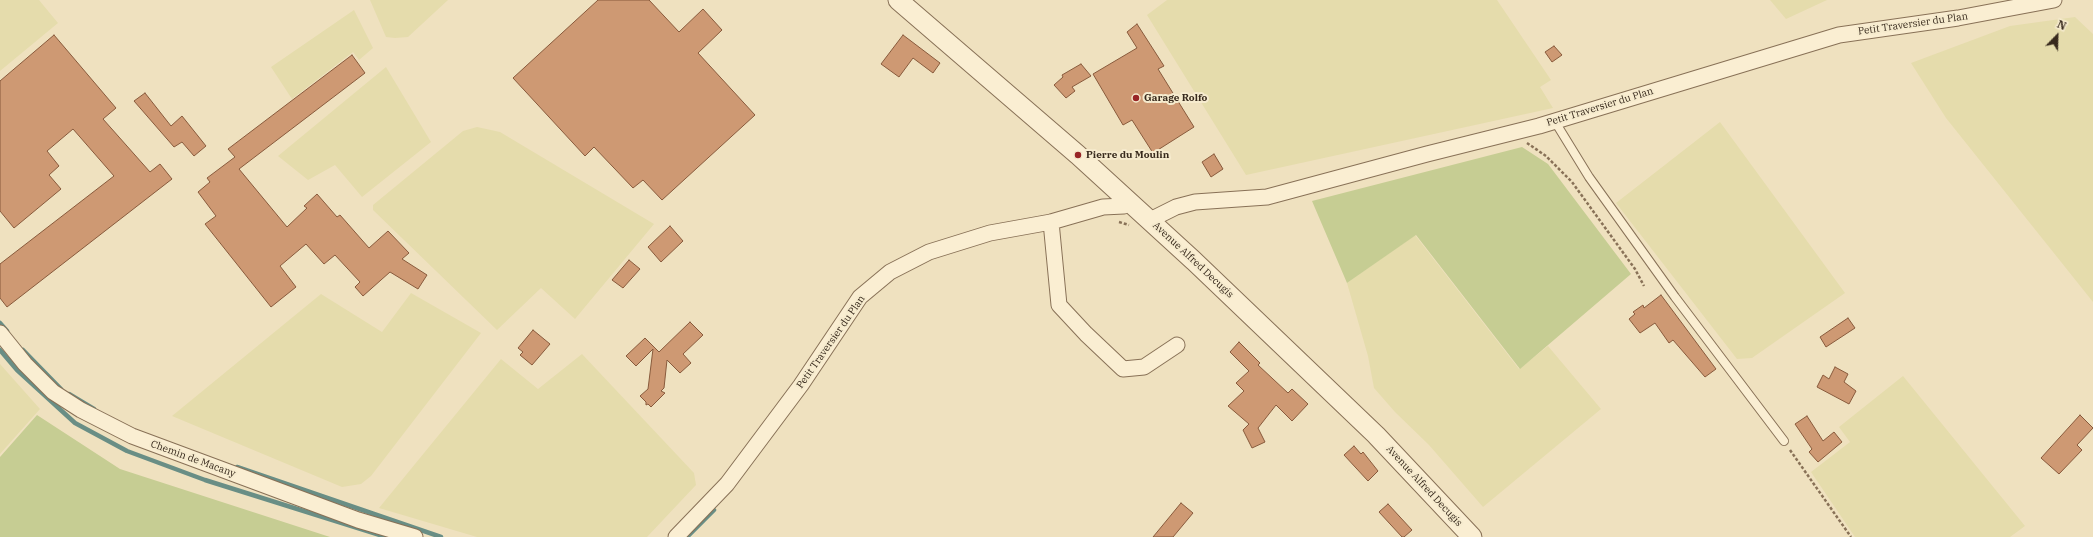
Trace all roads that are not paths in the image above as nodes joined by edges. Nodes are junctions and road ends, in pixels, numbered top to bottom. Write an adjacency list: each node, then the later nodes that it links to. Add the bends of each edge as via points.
1 (898, 0): 4 (street, Avenue Alfred Decugis)
2 (2054, 0): 3 (street, Petit Traversier du Plan, via 1958,18 1839,35)
3 (1554, 120): 5 (street, Petit Traversier du Plan, via 1267,197 1195,202 1176,207); 9 (lane, via 1593,184)
4 (1130, 202): 5 (street, Avenue Alfred Decugis); 6 (street, Petit Traversier du Plan, via 1124,206 1103,208)
5 (1150, 220): 12 (street, Avenue Alfred Decugis, via 1376,435)
6 (1051, 222): 8 (street, via 1059,305 1086,334 1123,369 1144,367); 11 (street, Petit Traversier du Plan, via 990,232 930,252 890,272 860,297 801,385 726,484)
7 (0, 333): 10 (street, Chemin de Macany, via 25,364 53,392 81,410 132,436 358,520)
8 (1177, 345)
9 (1784, 441)
10 (415, 537)
11 (676, 537)
12 (1472, 537)

